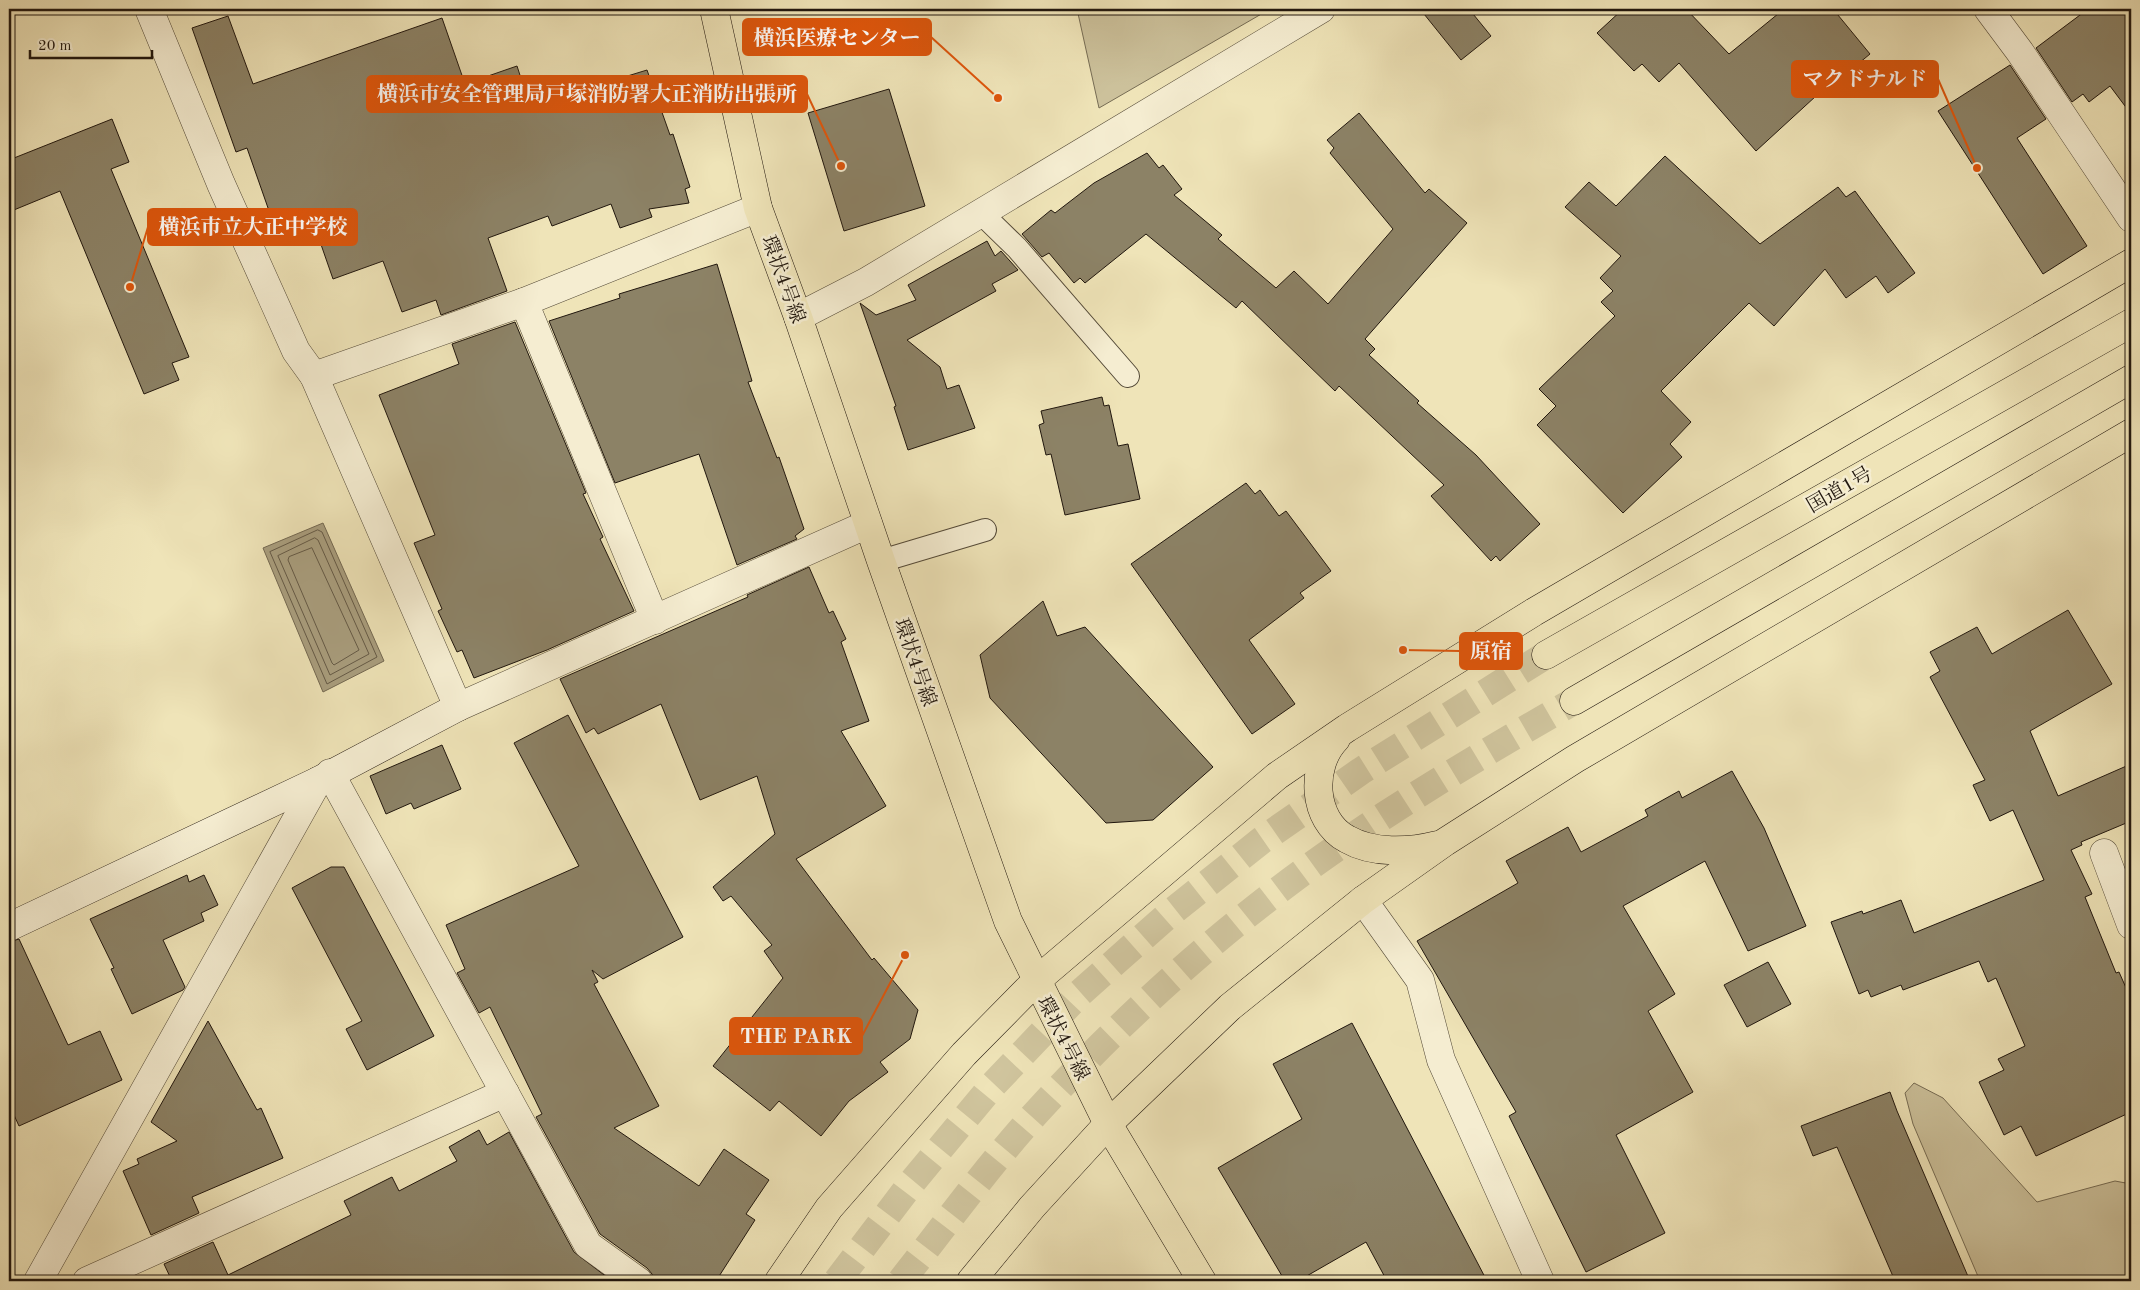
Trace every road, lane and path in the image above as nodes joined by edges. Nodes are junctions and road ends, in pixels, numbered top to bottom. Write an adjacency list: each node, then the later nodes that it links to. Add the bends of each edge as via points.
1 (149, 9): 12 (street, via 220,184 296,351)
2 (714, 9): 5 (main road, 環状4号線)
3 (1322, 9): 6 (street)
4 (1988, 9): 7 (street)
5 (758, 208): 9 (street); 10 (main road, 環状4号線)
6 (980, 212): 10 (street, via 866,282); 13 (lane, via 1017,248)
7 (2131, 218)
8 (2131, 262): 23 (main road, via 1534,612)
9 (524, 302): 12 (street); 19 (street)
10 (798, 317): 16 (main road, 環状4号線)
11 (2131, 323): 20 (main road, 国道1号)
12 (314, 376): 22 (street)
13 (1128, 376)
14 (2131, 379): 21 (main road)
15 (2131, 433): 25 (main road, via 1710,678)
16 (868, 524): 18 (main road, 環状4号線); 19 (street)
17 (985, 530): 18 (lane)
18 (881, 562): 30 (main road, 環状4号線, via 1008,921)
19 (655, 620): 22 (street)
20 (1546, 655)
21 (1574, 701)
22 (458, 707): 24 (street)
23 (1347, 728): 25 (main road, via 1329,746 1320,764 1316,785 1331,823 1346,839 1368,847 1418,850); 30 (main road, via 1278,776)
24 (324, 777): 29 (street); 31 (street); 34 (street)
25 (1445, 842): 27 (main road)
26 (2104, 853): 28 (street)
27 (1363, 900): 32 (main road, via 1230,1007); 40 (street, via 1420,980 1441,1060)
28 (2131, 925)
29 (9, 926)
30 (1036, 981): 32 (main road, 環状4号線); 37 (main road, via 964,1054 829,1208)
31 (505, 1092): 33 (street); 36 (street, via 588,1245)
32 (1108, 1124): 38 (main road, via 1032,1207); 39 (main road, 環状4号線)
33 (125, 1274): 35 (street)
34 (38, 1281)
35 (87, 1281)
36 (638, 1281)
37 (779, 1281)
38 (971, 1281)
39 (1202, 1281)
40 (1540, 1281)

